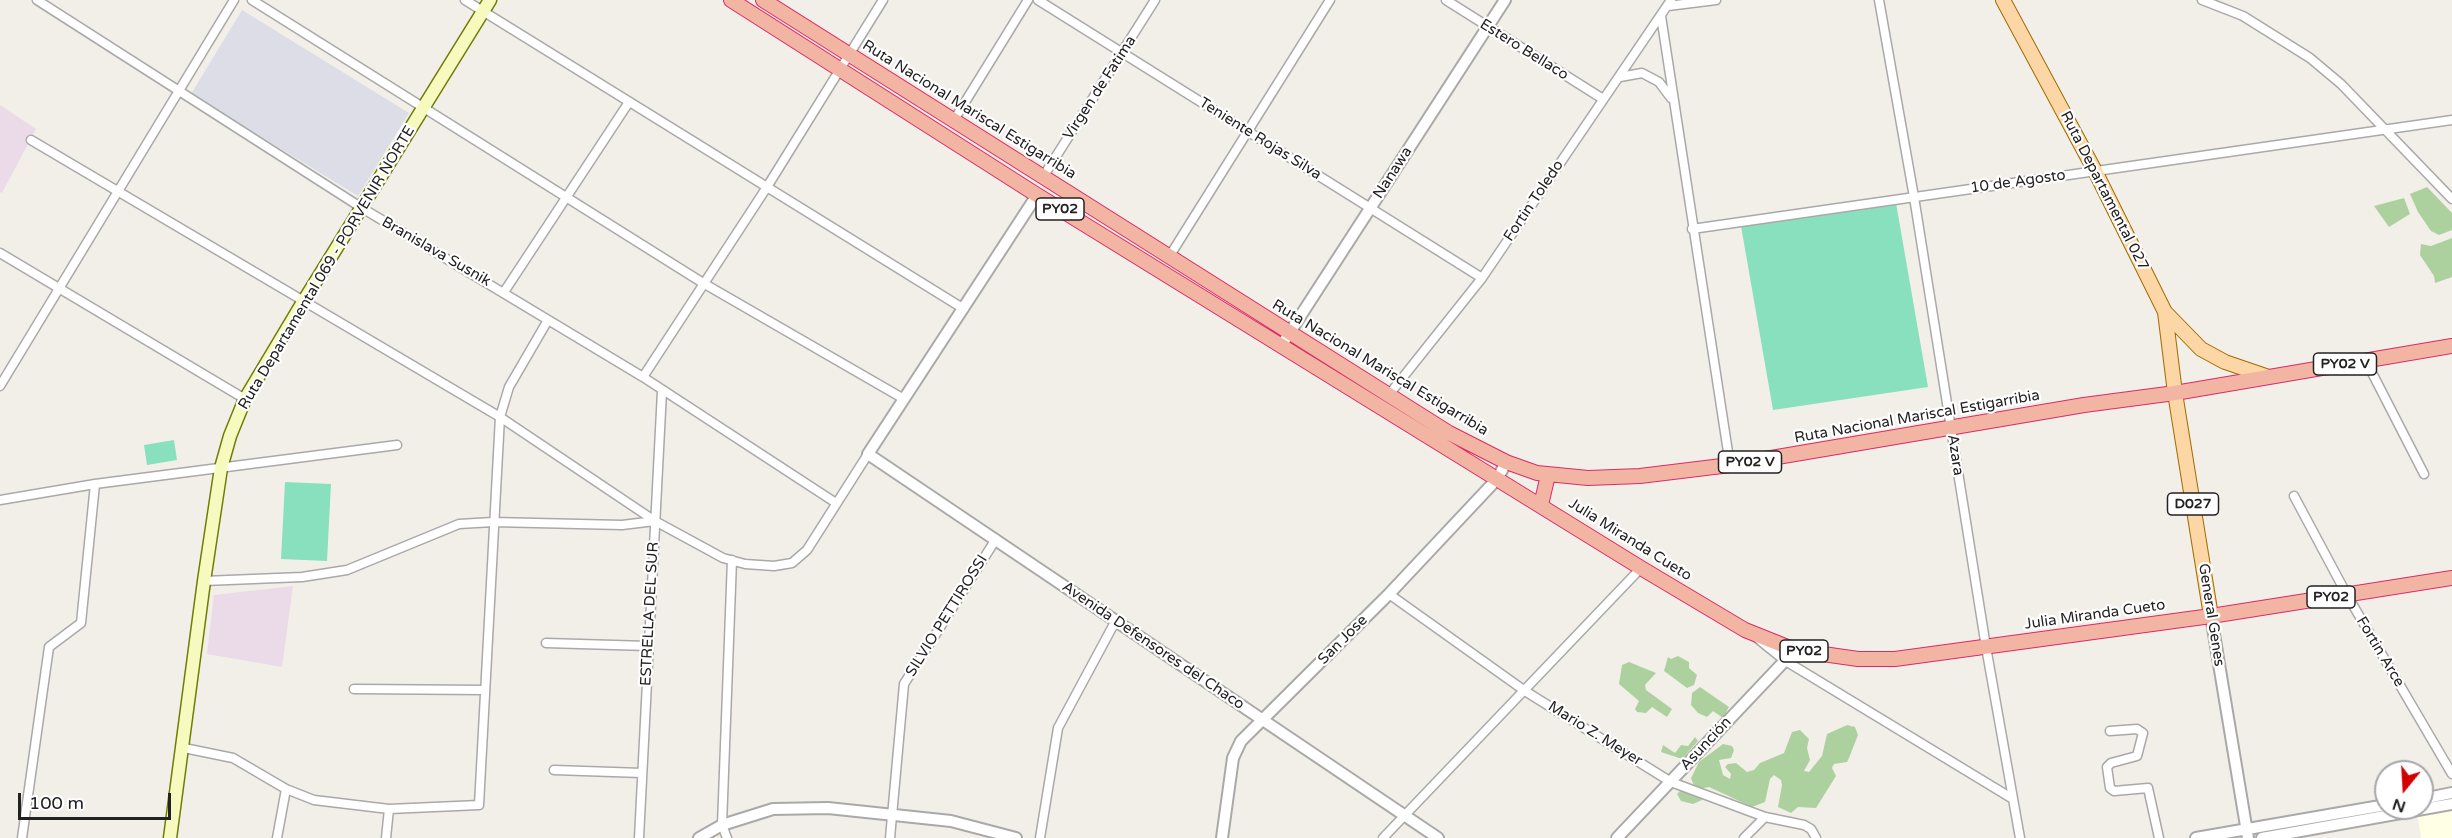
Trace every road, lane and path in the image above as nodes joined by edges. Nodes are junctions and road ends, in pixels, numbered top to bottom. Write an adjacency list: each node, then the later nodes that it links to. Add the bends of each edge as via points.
1 (37, 0): 27 (street, Branislava Susnik)
2 (234, 0): 27 (street)
3 (252, 0): 31 (street)
4 (465, 0): 20 (street)
5 (490, 0): 20 (main road, Ruta Departamental 069 - PORVENIR NORTE)
6 (731, 0): 25 (highway, PY02)
7 (763, 0): 24 (highway, Ruta Nacional Mariscal Estigarribia / PY02)
8 (883, 0): 24 (street)
9 (1028, 0): 32 (street)
10 (1038, 0): 23 (street, Teniente Rojas Silva)
11 (1155, 0): 23 (street, Virgen de Fatima)
12 (1330, 0): 35 (street)
13 (1446, 0): 22 (street, Estero Bellaco)
14 (1505, 0): 22 (street, Nanawa)
15 (1716, 0): 19 (street)
16 (1879, 0): 42 (street, Azara)
17 (2003, 0): 37 (main road, Ruta Departamental 027 / D027)
18 (2202, 0): 34 (street, via 2243,16 2310,58)
19 (1669, 3): 21 (street, Fortin Toledo)
20 (482, 11): 29 (street); 31 (main road, Ruta Departamental 069 - PORVENIR NORTE)
21 (1661, 16): 26 (street, Fortin Toledo); 30 (street)
22 (1489, 27): 28 (street, Estero Bellaco); 46 (street, Nanawa)
23 (1123, 52): 35 (street, Teniente Rojas Silva); 38 (street, Virgen de Fatima)
24 (849, 53): 25 (street); 32 (highway, Ruta Nacional Mariscal Estigarribia / PY02)
25 (841, 70): 39 (street); 41 (highway, PY02)
26 (1619, 77): 28 (street, Fortin Toledo); 30 (street, via 1635,73 1652,78 1665,87)
27 (181, 90): 40 (street); 45 (street, Branislava Susnik)
28 (1603, 99): 50 (street, Fortin Toledo)
29 (629, 102): 39 (street); 43 (street)
30 (1673, 102): 47 (street)
31 (423, 107): 43 (street); 45 (main road, Ruta Departamental 069 - PORVENIR NORTE)
32 (954, 120): 38 (highway, Ruta Nacional Mariscal Estigarribia / PY02)
33 (2452, 120): 34 (street, 10 de Agosto)
34 (2384, 130): 37 (street, 10 de Agosto); 44 (street)
35 (1249, 132): 46 (street, Teniente Rojas Silva); 49 (street)
36 (31, 140): 40 (street)
37 (2095, 171): 42 (street, 10 de Agosto); 56 (main road, Ruta Departamental 027 / D027)
38 (1043, 177): 49 (highway, Ruta Nacional Mariscal Estigarribia / PY02)
39 (767, 187): 51 (street); 55 (street)
40 (120, 190): 52 (street); 54 (street)
41 (1037, 195): 55 (street); 59 (highway, PY02)
42 (1914, 197): 47 (street, 10 de Agosto); 71 (street, Azara)
43 (568, 198): 51 (street); 53 (street)
44 (2452, 199)
45 (362, 208): 53 (street, Branislava Susnik); 54 (main road, Ruta Departamental 069 - PORVENIR NORTE)
46 (1370, 209): 50 (street, Teniente Rojas Silva); 58 (street, Nanawa)
47 (1692, 229): 75 (street)
48 (0, 253): 52 (street)
49 (1169, 257): 58 (highway, Ruta Nacional Mariscal Estigarribia / PY02)
50 (1482, 278): 67 (street, Fortin Toledo)
51 (703, 283): 63 (street); 69 (street)
52 (61, 289): 64 (street); 68 (street)
53 (504, 291): 57 (street, Branislava Susnik)
54 (303, 302): 68 (main road, Ruta Departamental 069 - PORVENIR NORTE); 70 (street)
55 (964, 309): 69 (street)
56 (2165, 312): 62 (main road, via 2201,349); 66 (main road, Ruta Departamental 027 / D027)
57 (548, 320): 63 (street, Branislava Susnik); 70 (street, via 509,387)
58 (1290, 333): 59 (street, Nanawa); 67 (highway, Ruta Nacional Mariscal Estigarribia / PY02)
59 (1281, 346): 79 (highway, PY02)
60 (2452, 346): 61 (highway, Ruta Nacional Mariscal Estigarribia / PY02 V)
61 (2366, 361): 62 (highway, Ruta Nacional Mariscal Estigarribia / PY02 V); 77 (street)
62 (2266, 376): 66 (highway, Ruta Nacional Mariscal Estigarribia / PY02 V)
63 (643, 378): 65 (street, Branislava Susnik)
64 (0, 386)
65 (662, 391): 83 (street, Branislava Susnik); 85 (street, ESTRELLA DEL SUR)
66 (2175, 393): 71 (highway, Ruta Nacional Mariscal Estigarribia / PY02 V); 94 (main road, General Genes / D027)
67 (1388, 396): 74 (highway, Ruta Nacional Mariscal Estigarribia / PY02)
68 (245, 399): 76 (main road, Ruta Departamental 069 - PORVENIR NORTE)
69 (903, 399): 73 (street)
70 (500, 417): 85 (street); 86 (street)
71 (1951, 429): 75 (highway, Ruta Nacional Mariscal Estigarribia / PY02 V); 99 (street, Azara)
72 (397, 444): 76 (street)
73 (868, 454): 83 (street); 87 (street, Avenida Defensores del Chaco)
74 (1506, 462): 78 (highway, Ruta Nacional Mariscal Estigarribia / PY02); 79 (street, San Jose)
75 (1730, 465): 78 (highway, Ruta Nacional Mariscal Estigarribia / PY02 V, via 1640,476)
76 (221, 468): 80 (street); 91 (main road, Ruta Departamental 069 - PORVENIR NORTE)
77 (2424, 474)
78 (1548, 475): 84 (highway)
79 (1498, 478): 84 (highway, Julia Miranda Cueto / PY02); 92 (street, San Jose)
80 (95, 484): 82 (street); 124 (street, via 81,623 49,647)
81 (2294, 496): 93 (street, Fortin Arce)
82 (0, 500)
83 (836, 503): 88 (street, via 807,550 792,562 774,566)
84 (1541, 505): 89 (highway, Julia Miranda Cueto / PY02)
85 (655, 521): 86 (street, via 622,525); 88 (street); 98 (street, ESTRELLA DEL SUR)
86 (493, 522): 91 (street, via 459,524 347,570 302,577); 103 (street)
87 (996, 539): 95 (street, Avenida Defensores del Chaco); 119 (street, SILVIO PETTIROSSI, via 904,684)
88 (732, 561): 122 (street)
89 (1641, 568): 96 (highway, Julia Miranda Cueto / PY02); 104 (street)
90 (2452, 578): 93 (highway, Julia Miranda Cueto / PY02)
91 (204, 582): 107 (main road, Ruta Departamental 069 - PORVENIR NORTE)
92 (1389, 594): 104 (street, Mario Z. Meyer); 105 (street, San Jose)
93 (2347, 595): 94 (highway, Julia Miranda Cueto / PY02); 110 (street, Fortin Arce)
94 (2211, 616): 99 (highway, Julia Miranda Cueto / PY02); 123 (street, General Genes)
95 (1115, 622): 105 (street, Avenida Defensores del Chaco); 133 (street, via 1058,728)
96 (1745, 630): 100 (highway, Julia Miranda Cueto / PY02); 101 (street, Julia Miranda Cueto)
97 (546, 643): 98 (street)
98 (648, 646): 109 (street, ESTRELLA DEL SUR)
99 (1986, 647): 100 (highway, Julia Miranda Cueto / PY02, via 1895,659 1858,659); 115 (street, Azara)
100 (1795, 650): 101 (street, Asunción)
101 (1784, 660): 111 (street, Asunción); 115 (street, Julia Miranda Cueto)
102 (354, 689): 103 (street)
103 (484, 690): 118 (street, via 479,805)
104 (1525, 691): 111 (street, Mario Z. Meyer); 120 (street)
105 (1262, 720): 120 (street, Avenida Defensores del Chaco); 134 (street, San Jose, via 1241,741 1233,758)
106 (2110, 731): 141 (street, via 2137,729 2143,733 2137,756 2107,767 2109,788 2148,788)
107 (184, 748): 112 (street, via 233,758); 125 (main road, Ruta Departamental 069 - PORVENIR NORTE)
108 (554, 770): 109 (street)
109 (642, 773): 128 (street, ESTRELLA DEL SUR)
110 (2452, 774)
111 (1671, 782): 121 (street, Mario Z. Meyer); 137 (street, Asunción)
112 (286, 789): 118 (street, via 314,800); 126 (street)
113 (2452, 794): 114 (street)
114 (2434, 797)
115 (2013, 799): 140 (street, Azara)
116 (2452, 804): 143 (street)
117 (2374, 808): 123 (street)
118 (389, 809): 127 (street)
119 (892, 814): 122 (street, via 828,808 773,809); 131 (street, SILVIO PETTIROSSI); 132 (street, via 951,820)
120 (1404, 814): 135 (street); 136 (street, Avenida Defensores del Chaco)
121 (1765, 817): 138 (street); 139 (street, Mario Z. Meyer, via 1804,825)
122 (722, 825): 129 (street); 130 (street)
123 (2247, 834): 142 (street)
124 (22, 838)
125 (170, 838)
126 (277, 838)
127 (386, 838)
128 (639, 838)
129 (699, 838)
130 (727, 838)
131 (890, 838)
132 (1016, 838)
133 (1040, 838)
134 (1222, 838)
135 (1383, 838)
136 (1438, 838)
137 (1617, 838)
138 (1744, 838)
139 (1816, 838)
140 (2020, 838)
141 (2159, 838)
142 (2196, 838)
143 (2262, 838)

